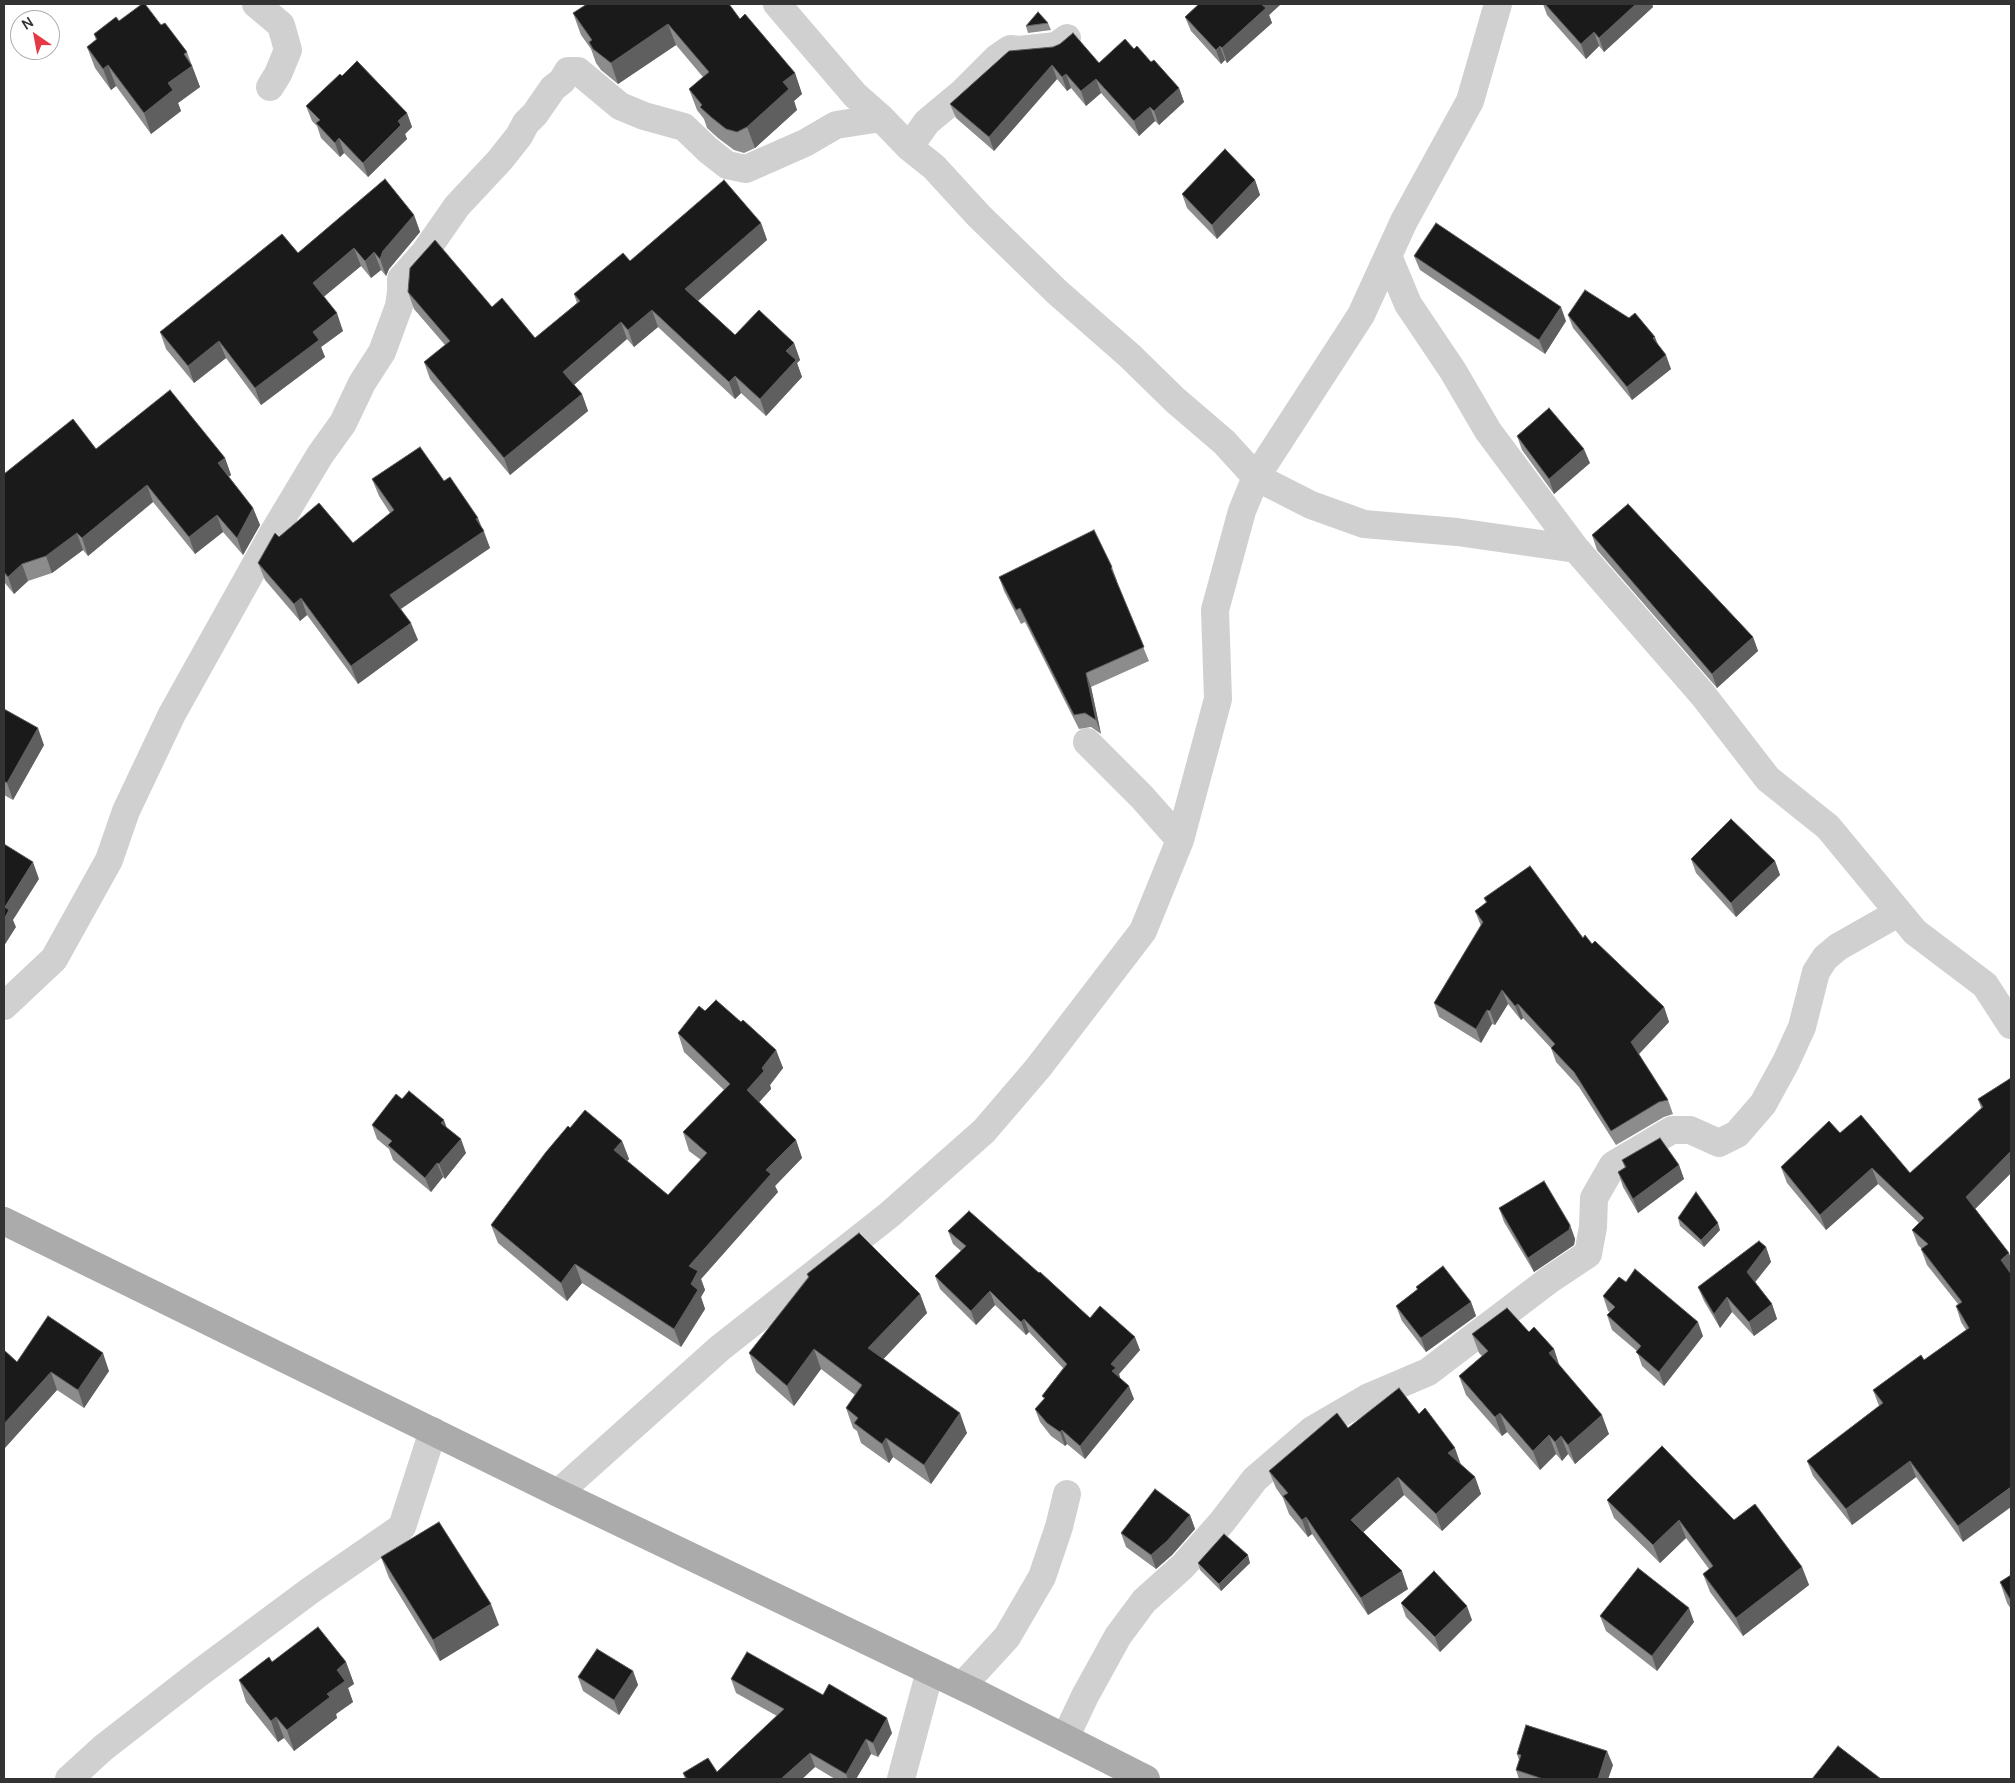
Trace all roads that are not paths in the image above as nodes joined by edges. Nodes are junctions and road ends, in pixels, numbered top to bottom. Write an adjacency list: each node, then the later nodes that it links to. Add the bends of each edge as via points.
1 (256, 4): 5 (street, via 281,25 288,50)
2 (777, 4): 6 (street, via 855,95)
3 (1498, 4): 8 (street, via 1470,102 1404,220)
4 (1067, 38): 7 (street, via 1056,46 1010,49 927,122)
5 (270, 87)
6 (881, 118): 7 (street); 14 (street, via 836,125 805,143 746,169 727,165 684,128 620,106 578,71 568,71 526,123 520,136 457,206 425,252 400,279 399,306 382,352 343,423 272,535 172,714 126,811 109,860 54,959)
7 (909, 147): 9 (street, via 934,167 1057,292 1224,442)
8 (1388, 256): 9 (street, via 1361,315); 10 (street, via 1408,304 1488,431)
9 (1256, 477): 10 (street, via 1311,505 1364,524 1456,532); 12 (street, via 1242,511 1215,610 1218,699)
10 (1576, 549): 13 (street, via 1703,695 1768,779 1828,827)
11 (1087, 742): 12 (street)
12 (1180, 840): 18 (street, via 1143,930 1038,1068 984,1131 889,1215 720,1348)
13 (1898, 913): 15 (street, via 1915,932 1985,986); 22 (street, via 1838,947 1825,958 1816,972 1802,1027 1786,1062 1763,1104 1737,1134 1720,1143 1690,1130 1672,1130 1613,1165 1594,1198 1588,1254 1428,1372 1367,1398 1312,1430 1255,1479 1184,1566 1144,1601 1085,1696)
14 (4, 1006)
15 (2011, 1025)
16 (4, 1221): 17 (main road)
17 (434, 1431): 18 (main road); 23 (street, via 402,1527 206,1669 102,1748)
18 (558, 1493): 20 (main road)
19 (1067, 1494): 21 (street, via 1042,1577 1007,1637)
20 (930, 1671): 21 (main road); 24 (street)
21 (962, 1686): 22 (main road)
22 (1065, 1738): 25 (main road)
23 (69, 1779)
24 (901, 1779)
25 (1146, 1779)

